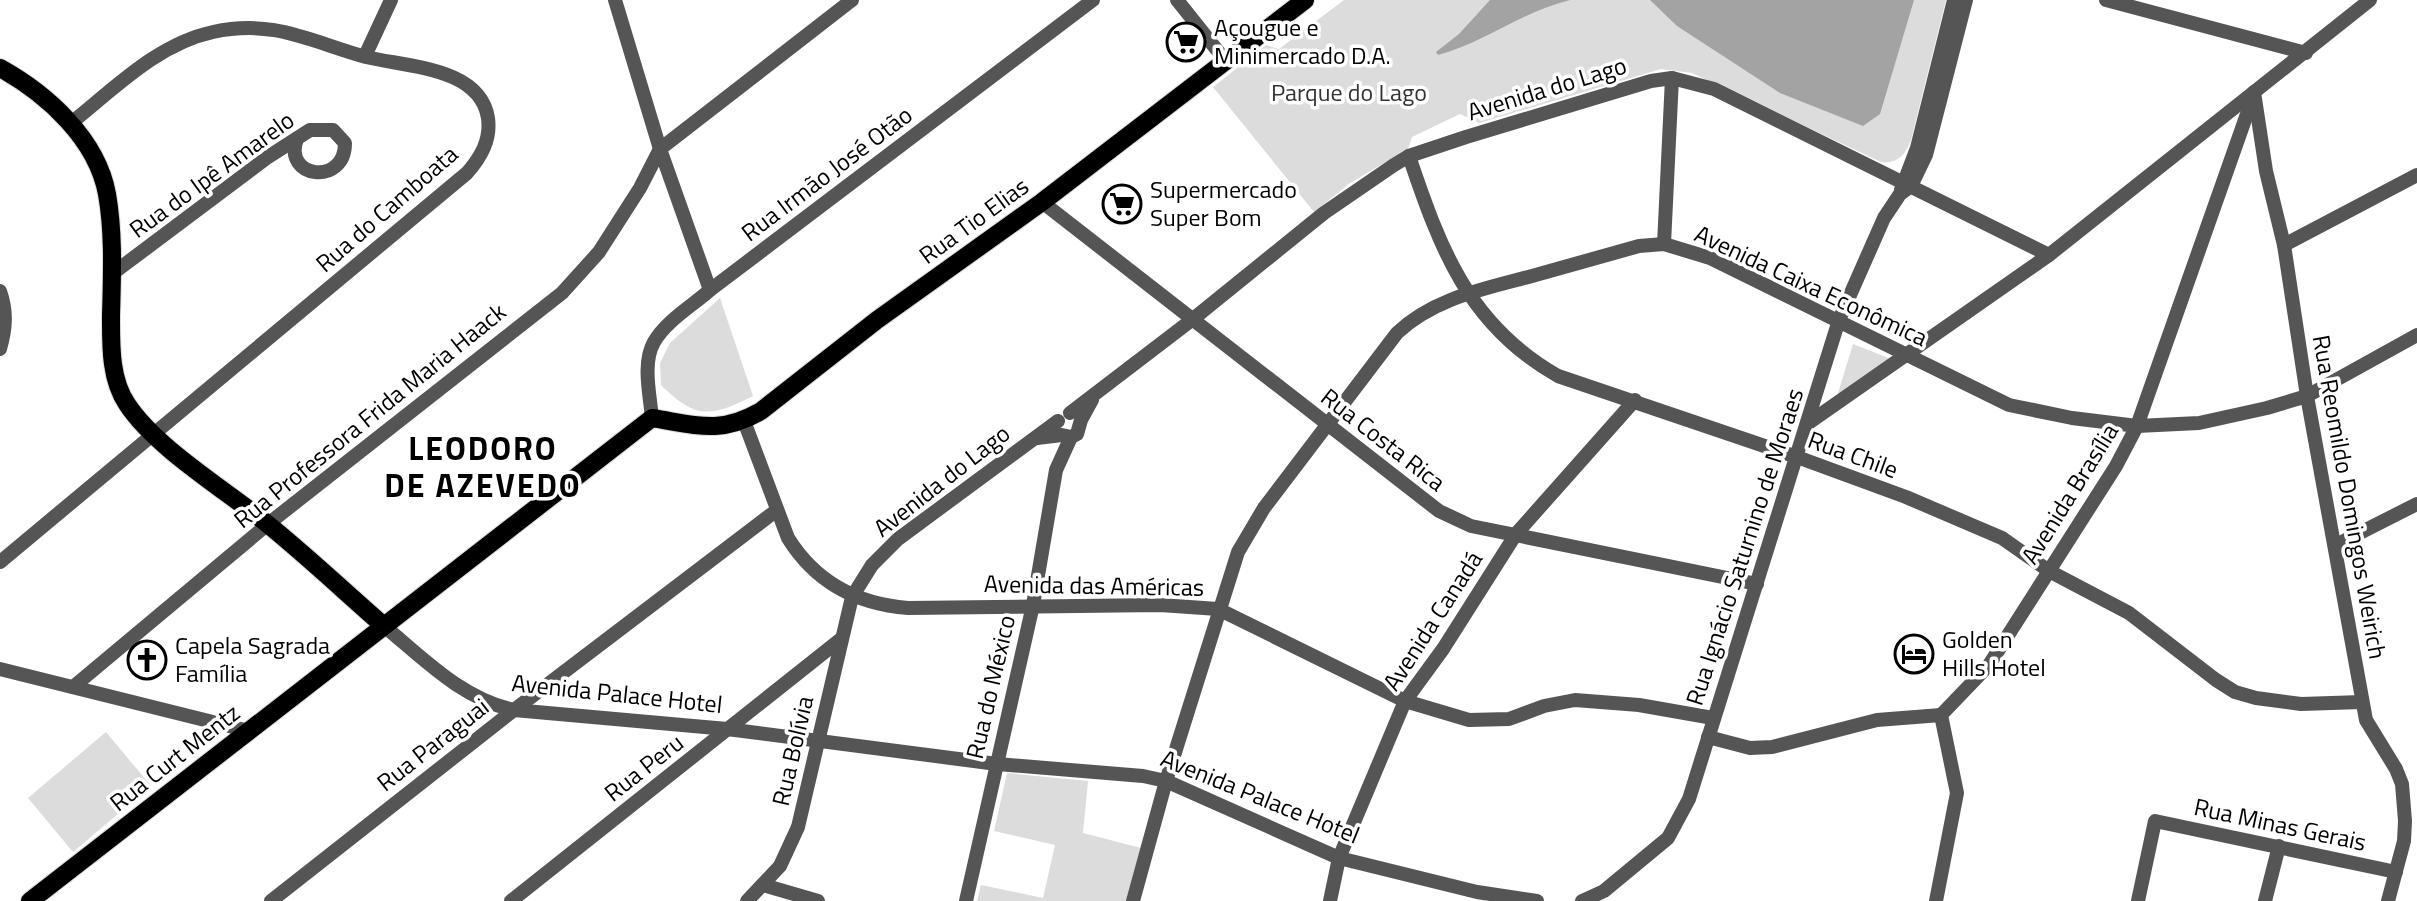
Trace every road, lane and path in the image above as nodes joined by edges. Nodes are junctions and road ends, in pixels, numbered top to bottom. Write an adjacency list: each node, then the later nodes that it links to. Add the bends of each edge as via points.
1 (391, 0): 13 (street)
2 (615, 0): 20 (street)
3 (852, 0): 20 (street)
4 (1093, 0): 29 (street, Rua Irmão José Otão)
5 (1177, 0): 14 (street)
6 (1305, 0): 14 (main road, Rua Tio Elias)
7 (1954, 0): 11 (street, Rua Ignácio Saturnino de Moraes)
8 (1966, 0): 11 (street, Rua Ignácio Saturnino de Moraes)
9 (2106, 0): 12 (street)
10 (2370, 0): 12 (street)
11 (1951, 36): 23 (street, Rua Ignácio Saturnino de Moraes)
12 (2306, 53): 17 (street)
13 (365, 56): 18 (street, Rua do Camboata, via 258,26 210,32 164,50); 45 (street, Rua do Camboata, via 453,77 475,90 486,109 489,131 477,161)
14 (1225, 60): 24 (main road, Rua Tio Elias)
15 (0, 68): 18 (main road, Avenida Palace Hotel)
16 (1672, 78): 21 (street, Avenida do Lago); 23 (street, Avenida do Lago, via 1714,89); 25 (street)
17 (2254, 92): 26 (street, Rua Reomildo Domingos Weirich); 27 (street); 43 (street, Avenida Brasília)
18 (71, 123): 28 (main road, Avenida Palace Hotel, via 101,172 107,193)
19 (297, 139): 19 (street, Rua do Ipê Amarelo, via 318,128 333,130 345,143 345,154 321,173 310,172 294,155); 28 (street, Rua do Ipê Amarelo)
20 (660, 149): 29 (street); 50 (street, Rua Professora Frida Maria Haack, via 599,252 562,293)
21 (1409, 156): 31 (street, Rua Chile, via 1441,246); 32 (street, Avenida do Lago, via 1355,189)
22 (2417, 175): 26 (street)
23 (1905, 187): 27 (street, Avenida do Lago); 33 (street, Rua Ignácio Saturnino de Moraes, via 1884,218)
24 (1042, 202): 32 (street, Rua Costa Rica); 40 (main road, Rua Tio Elias)
25 (1664, 244): 31 (street, Avenida Caixa Econômica, via 1639,246); 33 (street, Avenida Caixa Econômica, via 1710,258)
26 (2284, 245): 37 (street, Rua Reomildo Domingos Weirich)
27 (2049, 255): 36 (street)
28 (112, 274): 45 (main road, Avenida Palace Hotel, via 111,341 119,390)
29 (710, 290): 39 (street, Rua Irmão José Otão, via 653,343 648,374)
30 (0, 291): 35 (street, via 6,313)
31 (1468, 293): 38 (street, Rua Chile, via 1539,365); 42 (street, Avenida Caixa Econômica, via 1414,317 1397,333)
32 (1193, 319): 42 (street, Rua Costa Rica); 44 (street, Avenida do Lago, via 1099,390)
33 (1839, 320): 36 (street, Avenida Caixa Econômica); 41 (street, Rua Ignácio Saturnino de Moraes)
34 (2417, 335): 37 (street, Avenida Caixa Econômica)
35 (0, 349)
36 (1907, 353): 41 (street); 43 (street, Avenida Caixa Econômica, via 2009,405)
37 (2307, 396): 43 (street, Avenida Caixa Econômica, via 2199,423); 52 (street, Rua Reomildo Domingos Weirich)
38 (1635, 400): 46 (street, Rua Chile); 51 (street, Avenida Canadá)
39 (652, 418): 40 (main road, Rua Tio Elias, via 709,428); 59 (main road, Rua Curt Mentz)
40 (744, 421): 49 (street, Avenida das Américas)
41 (1807, 424): 46 (street, Rua Ignácio Saturnino de Moraes)
42 (1328, 426): 51 (street, Rua Costa Rica, via 1439,511 1471,526); 58 (street, Avenida Caixa Econômica, via 1249,530)
43 (2137, 426): 54 (street, Avenida Brasília)
44 (1065, 427): 47 (street, Rua do México); 47 (street, via 1054,439 1059,446); 56 (street, Avenida do Lago, via 1031,439 898,539 872,565)
45 (151, 434): 50 (main road, Avenida Palace Hotel); 53 (street, Rua do Camboata)
46 (1797, 457): 54 (street, Rua Chile, via 2002,538); 55 (street, Rua Ignácio Saturnino de Moraes)
47 (1056, 470): 57 (street, Rua do México)
48 (2417, 504): 52 (street)
49 (777, 510): 56 (street, Avenida das Américas, via 799,555); 65 (street, Rua Paraguai)
50 (268, 524): 59 (main road, Avenida Palace Hotel); 62 (street, Rua Professora Frida Maria Haack)
51 (1516, 534): 55 (street, Rua Costa Rica); 63 (street, Avenida Canadá)
52 (2336, 545): 64 (street, Rua Reomildo Domingos Weirich)
53 (0, 562)
54 (2049, 571): 64 (street, Rua Chile, via 2129,613 2235,692 2301,704); 66 (street, Avenida Brasília, via 1989,665)
55 (1757, 584): 67 (street, Rua Ignácio Saturnino de Moraes)
56 (852, 597): 57 (street, Avenida das Américas, via 908,608); 60 (street, Rua Bolívia)
57 (1033, 605): 58 (street, Avenida das Américas); 72 (street, Rua do México)
58 (1218, 609): 63 (street, Avenida das Américas); 73 (street, Avenida Caixa Econômica)
59 (384, 626): 65 (street, Avenida Palace Hotel, via 466,692); 69 (main road, Rua Curt Mentz)
60 (841, 639): 68 (street, Rua Peru); 71 (street, Rua Bolívia)
61 (0, 669): 62 (street)
62 (73, 687): 69 (street)
63 (1405, 701): 67 (street, Avenida das Américas, via 1469,720 1509,719 1575,700); 75 (street, Avenida Canadá)
64 (2362, 702): 76 (street, Rua Reomildo Domingos Weirich, via 2366,720 2402,784 2404,841)
65 (514, 710): 68 (street, Avenida Palace Hotel); 81 (street, Rua Paraguai)
66 (1941, 715): 70 (street, via 1877,720 1772,747 1750,748); 91 (street, via 1957,793)
67 (1713, 718): 70 (street, Rua Ignácio Saturnino de Moraes)
68 (727, 729): 71 (street, Avenida Palace Hotel); 82 (street, Rua Peru)
69 (249, 731): 80 (main road, Rua Curt Mentz)
70 (1708, 737): 79 (street, Rua Ignácio Saturnino de Moraes, via 1689,799 1668,838)
71 (818, 740): 72 (street, Avenida Palace Hotel); 77 (street, Rua Bolívia, via 798,827 780,866)
72 (997, 764): 73 (street, Avenida Palace Hotel); 85 (street, Rua do México)
73 (1166, 781): 75 (street, Avenida Palace Hotel); 86 (street, Avenida Caixa Econômica)
74 (2279, 846): 76 (street, Rua Minas Gerais); 92 (street, Rua Minas Gerais, via 2155,821); 93 (street)
75 (1339, 858): 78 (street, Avenida Palace Hotel); 87 (street, Avenida Canadá)
76 (2396, 872): 94 (street, Rua Reomildo Domingos Weirich)
77 (763, 885): 83 (street, Rua Bolívia); 84 (street)
78 (1477, 892): 88 (street, Avenida Palace Hotel); 89 (street, Avenida Palace Hotel)
79 (1600, 896): 90 (street, Rua Ignácio Saturnino de Moraes)
80 (30, 901)
81 (271, 901)
82 (511, 901)
83 (747, 901)
84 (818, 901)
85 (966, 901)
86 (1133, 901)
87 (1330, 901)
88 (1498, 901)
89 (1537, 901)
90 (1582, 901)
91 (1936, 901)
92 (2138, 901)
93 (2265, 901)
94 (2388, 901)

